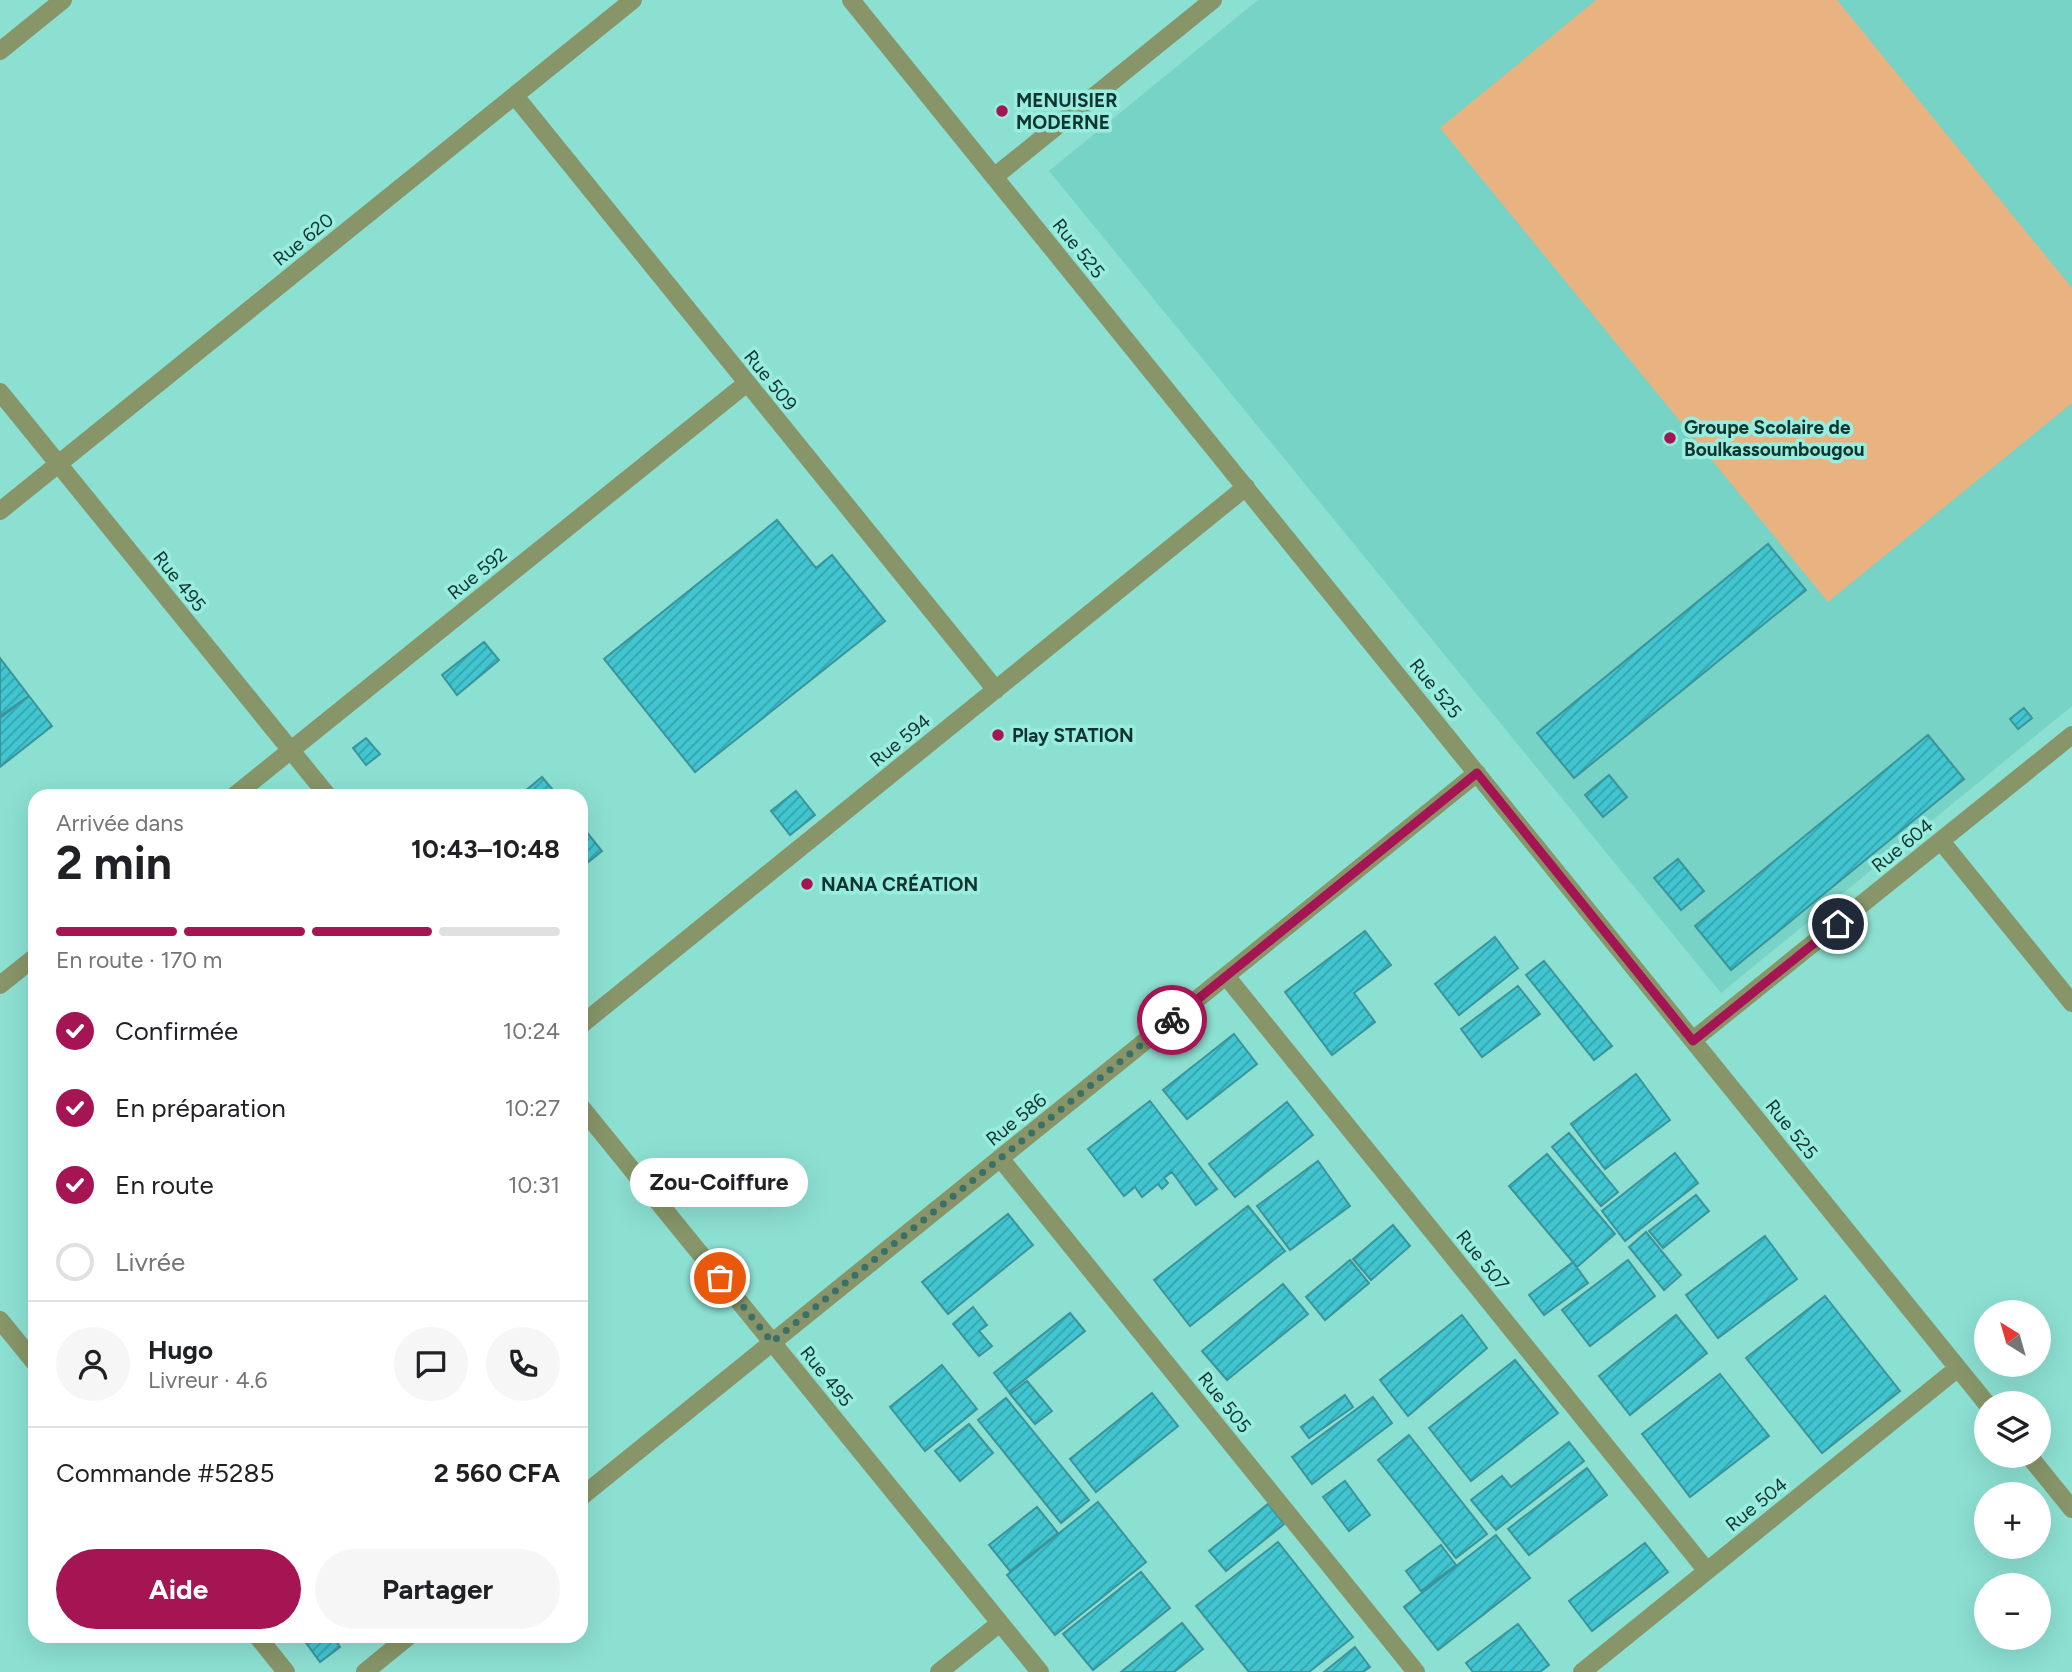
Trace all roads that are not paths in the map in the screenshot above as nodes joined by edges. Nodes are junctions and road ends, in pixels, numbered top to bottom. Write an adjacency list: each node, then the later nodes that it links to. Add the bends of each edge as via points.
1 (633, 0): 6 (street, Rue 620)
2 (851, 0): 7 (street, Rue 525)
3 (1213, 0): 7 (street)
4 (61, 1): 5 (street)
5 (0, 51)
6 (514, 96): 8 (street, Rue 509); 10 (street, Rue 620)
7 (995, 177): 11 (street, Rue 525)
8 (747, 383): 13 (street, Rue 509); 15 (street, Rue 592)
9 (0, 392): 10 (street, Rue 495)
10 (58, 464): 12 (street, Rue 620); 15 (street, Rue 495)
11 (1246, 487): 13 (street, Rue 594); 16 (street, Rue 525)
12 (0, 511)
13 (996, 690): 24 (street, Rue 594)
14 (2072, 735): 19 (street, Rue 604)
15 (291, 751): 17 (street, Rue 592); 18 (street, Rue 495)
16 (1477, 773): 21 (street, Rue 586); 25 (street, Rue 525)
17 (243, 789)
18 (322, 789)
19 (1941, 841): 23 (street); 25 (street, Rue 604)
20 (28, 963): 22 (street)
21 (1226, 976): 27 (street, Rue 586); 36 (street, Rue 507)
22 (0, 985)
23 (2072, 1003)
24 (588, 1019)
25 (1693, 1041): 31 (street, Rue 525)
26 (588, 1116): 29 (street, Rue 495)
27 (1000, 1158): 29 (street, Rue 586); 44 (street, Rue 505)
28 (0, 1320): 30 (street)
29 (772, 1342): 34 (street, Rue 586); 37 (street, Rue 495)
30 (28, 1354)
31 (1958, 1368): 32 (street, Rue 525); 36 (street, Rue 504)
32 (1976, 1391)
33 (2039, 1468): 35 (street)
34 (588, 1491)
35 (2072, 1509)
36 (1707, 1571): 45 (street, Rue 504)
37 (1000, 1623): 42 (street); 43 (street, Rue 495)
38 (263, 1643): 40 (street)
39 (400, 1643): 41 (street)
40 (286, 1672)
41 (365, 1672)
42 (939, 1672)
43 (1040, 1672)
44 (1416, 1672)
45 (1582, 1672)

